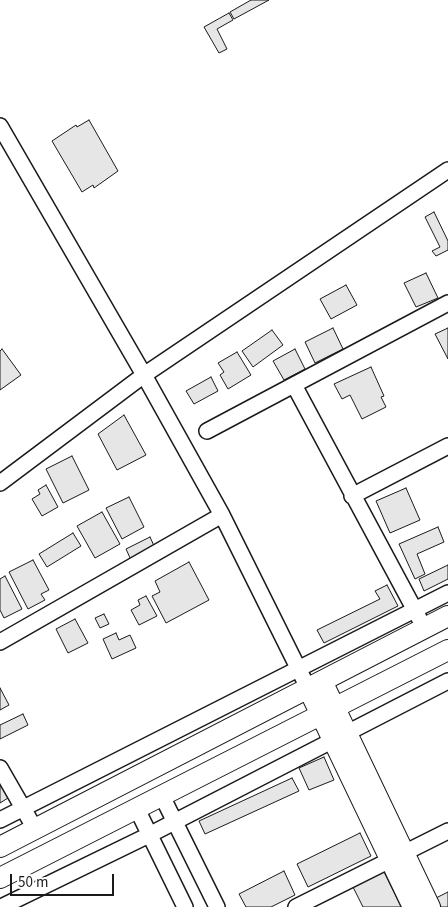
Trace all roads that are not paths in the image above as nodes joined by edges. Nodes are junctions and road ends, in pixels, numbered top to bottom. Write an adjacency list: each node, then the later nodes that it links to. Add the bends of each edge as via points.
1 (0, 126): 4 (street)
2 (448, 170): 4 (street)
3 (448, 303): 5 (street)
4 (144, 375): 8 (street); 10 (street)
5 (294, 385): 6 (street); 9 (street)
6 (207, 430)
7 (448, 446): 9 (street)
8 (0, 483)
9 (352, 496): 12 (street)
10 (222, 515): 15 (street); 17 (street)
11 (448, 593): 12 (street)
12 (415, 610): 14 (street); 17 (street)
13 (448, 616): 14 (main road)
14 (424, 628): 19 (main road)
15 (0, 642)
16 (448, 650): 20 (main road)
17 (299, 669): 19 (street); 24 (street)
18 (448, 681): 21 (street)
19 (315, 684): 20 (main road); 28 (main road)
20 (328, 712): 21 (main road); 23 (main road)
21 (340, 737): 27 (street); 32 (main road)
22 (0, 768): 24 (street)
23 (162, 796): 25 (main road); 27 (street)
24 (23, 808): 26 (street); 28 (street)
25 (137, 809): 30 (street); 33 (main road)
26 (0, 820)
27 (175, 822): 30 (street); 36 (street)
28 (36, 829): 31 (main road)
29 (448, 831): 32 (street)
30 (149, 835): 34 (street); 35 (street)
31 (0, 847)
32 (396, 857): 37 (street); 38 (main road); 39 (main road)
33 (0, 878)
34 (1, 907)
35 (185, 907)
36 (217, 907)
37 (296, 907)
38 (413, 907)
39 (430, 907)

